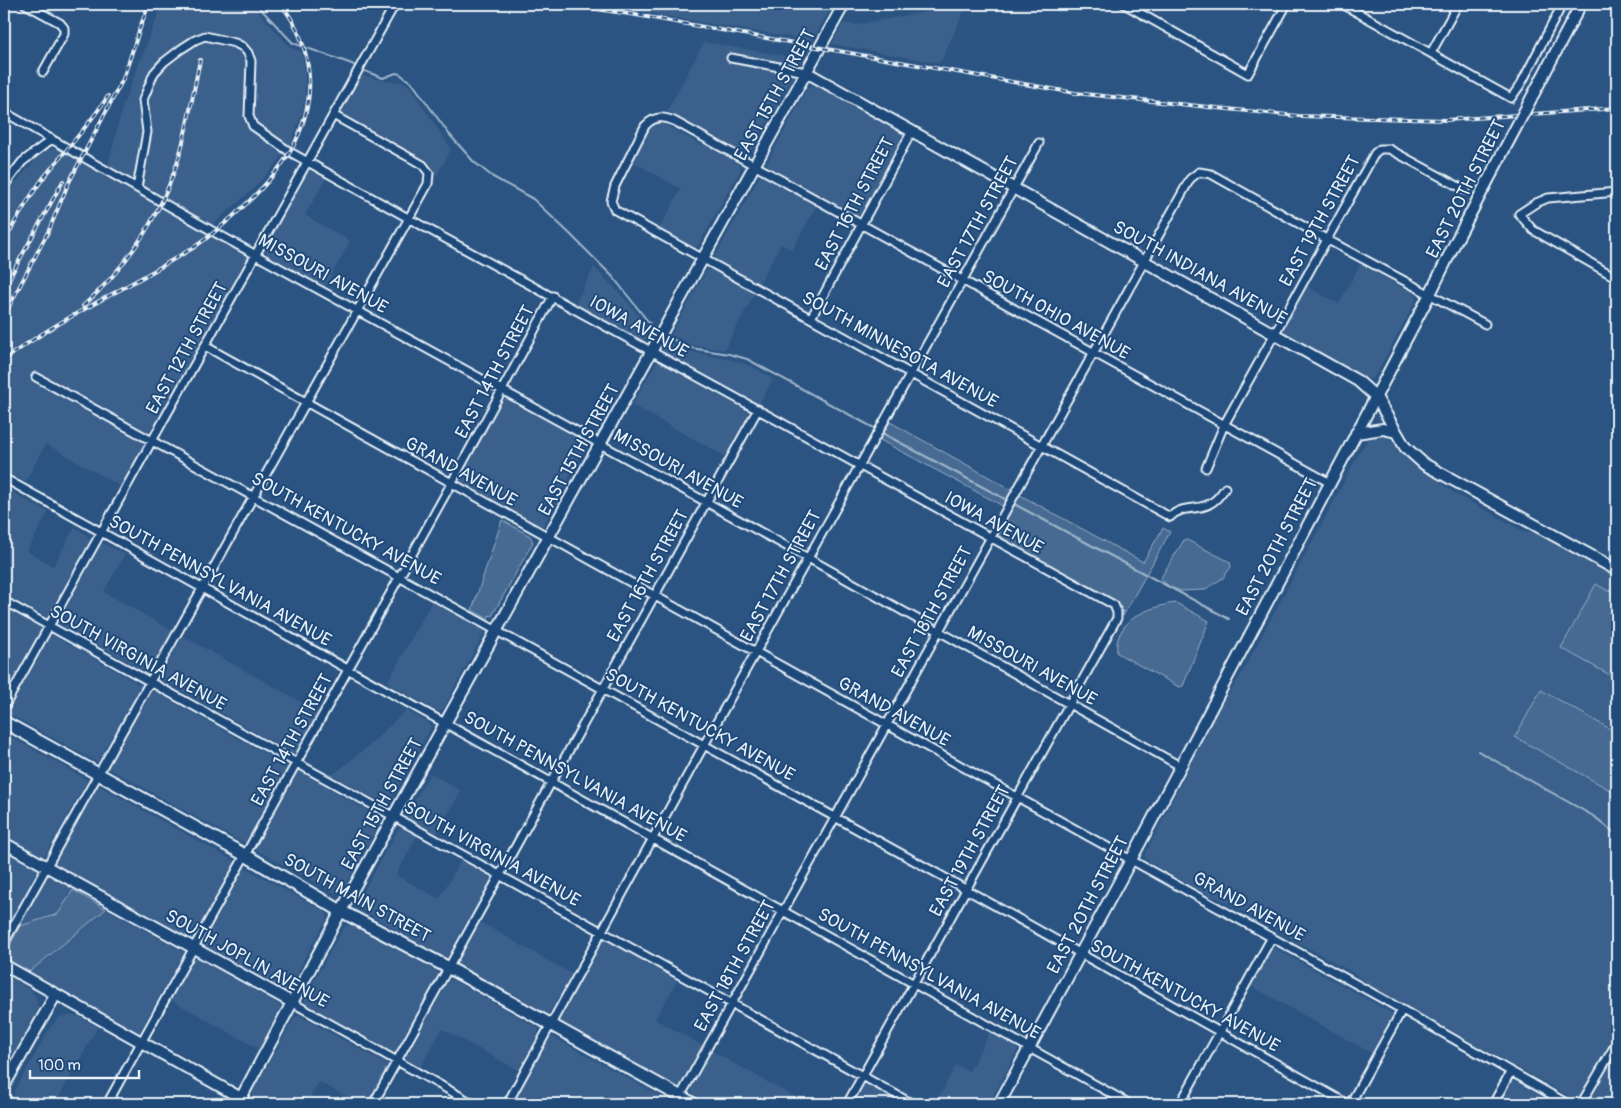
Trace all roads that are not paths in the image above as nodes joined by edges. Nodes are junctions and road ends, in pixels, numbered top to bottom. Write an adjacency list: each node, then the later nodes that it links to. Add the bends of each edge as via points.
1 (25, 4): 12 (street, via 60,22 64,31)
2 (395, 4): 15 (street, EAST 12TH STREET)
3 (844, 4): 13 (main road, EAST 15TH STREET)
4 (1124, 4): 5 (street, via 1248,74)
5 (1287, 4)
6 (1342, 4): 10 (street)
7 (1458, 4): 10 (street)
8 (1561, 4): 10 (street, via 1511,98)
9 (1581, 4): 35 (main road, EAST 20TH STREET, bridge)
10 (1431, 53)
11 (731, 58): 13 (street, SOUTH INDIANA AVENUE)
12 (43, 72)
13 (806, 72): 16 (main road, SOUTH INDIANA AVENUE); 20 (main road, EAST 15TH STREET)
14 (4, 112): 17 (street, MISSOURI AVENUE)
15 (334, 115): 19 (street, EAST 12TH STREET); 27 (street, via 405,154 423,165 429,173 428,184)
16 (912, 131): 23 (main road, SOUTH INDIANA AVENUE); 28 (street, EAST 16TH STREET)
17 (52, 139): 21 (street, via 22,162); 22 (street, MISSOURI AVENUE)
18 (1039, 143): 23 (street, EAST 17TH STREET)
19 (308, 161): 22 (street, IOWA AVENUE, via 253,126 249,116 251,61 248,53 235,43 204,36 164,62 146,89 143,100 147,132); 27 (street, IOWA AVENUE); 30 (street, EAST 12TH STREET)
20 (755, 166): 26 (street, SOUTH OHIO AVENUE, via 662,117 645,126 615,186 611,201); 28 (street, SOUTH OHIO AVENUE); 31 (main road, EAST 15TH STREET)
21 (4, 186)
22 (137, 188): 30 (street, MISSOURI AVENUE)
23 (1014, 188): 32 (main road, SOUTH INDIANA AVENUE); 34 (street, EAST 17TH STREET)
24 (1465, 190): 29 (street, EAST 19TH STREET, via 1389,149 1380,149)
25 (1617, 192): 33 (street, via 1548,198 1519,214 1533,230)
26 (615, 210): 31 (street, SOUTH MINNESOTA AVENUE)
27 (408, 218): 36 (street, IOWA AVENUE); 37 (street)
28 (862, 224): 34 (street, SOUTH OHIO AVENUE); 38 (street, EAST 16TH STREET)
29 (1328, 240): 32 (street, EAST 18TH STREET, via 1211,174 1199,172 1190,179); 35 (street); 40 (street, EAST 19TH STREET)
30 (256, 254): 37 (street, MISSOURI AVENUE); 41 (street, EAST 12TH STREET)
31 (703, 259): 38 (street, SOUTH MINNESOTA AVENUE); 42 (main road, EAST 15TH STREET)
32 (1145, 261): 40 (main road, SOUTH INDIANA AVENUE); 43 (street, EAST 18TH STREET)
33 (1617, 278)
34 (963, 280): 43 (street, SOUTH OHIO AVENUE); 44 (street, EAST 17TH STREET)
35 (1430, 294): 39 (street); 47 (main road, EAST 20TH STREET)
36 (552, 296): 42 (street, IOWA AVENUE); 46 (street, EAST 14TH STREET)
37 (358, 310): 46 (street, MISSOURI AVENUE); 48 (street)
38 (811, 318): 44 (street, SOUTH MINNESOTA AVENUE)
39 (1485, 324)
40 (1275, 334): 47 (main road, SOUTH INDIANA AVENUE, via 1358,381); 50 (street, EAST 19TH STREET)
41 (205, 346): 48 (street, GRAND AVENUE); 53 (street, EAST 12TH STREET)
42 (652, 351): 49 (street, IOWA AVENUE); 54 (main road, EAST 15TH STREET)
43 (1094, 353): 50 (street, SOUTH OHIO AVENUE); 55 (street, EAST 18TH STREET)
44 (911, 373): 55 (street, SOUTH MINNESOTA AVENUE); 56 (street, EAST 17TH STREET)
45 (36, 376): 53 (street, SOUTH KENTUCKY AVENUE)
46 (503, 390): 54 (street, MISSOURI AVENUE); 60 (street, EAST 14TH STREET)
47 (1376, 397): 51 (main road, SOUTH INDIANA AVENUE); 52 (main road, EAST 20TH STREET)
48 (306, 403): 60 (street, GRAND AVENUE); 62 (street)
49 (758, 409): 56 (street, IOWA AVENUE); 63 (street, EAST 16TH STREET)
50 (1224, 425): 57 (street, EAST 19TH STREET); 59 (street, SOUTH OHIO AVENUE)
51 (1396, 432): 52 (main road, via 1383,429); 68 (main road, SOUTH INDIANA AVENUE, via 1405,447 1424,464)
52 (1356, 433): 59 (main road, EAST 20TH STREET)
53 (152, 440): 62 (street, SOUTH KENTUCKY AVENUE); 64 (street, EAST 12TH STREET)
54 (600, 444): 63 (street, MISSOURI AVENUE); 65 (main road, EAST 15TH STREET)
55 (1042, 446): 61 (street, SOUTH MINNESOTA AVENUE, via 1170,517 1179,511 1211,504); 66 (street, EAST 18TH STREET)
56 (860, 466): 66 (street, IOWA AVENUE); 67 (street, EAST 17TH STREET)
57 (1206, 468)
58 (4, 478): 64 (street, SOUTH PENNSYLVANIA AVENUE)
59 (1330, 483): 88 (main road, EAST 20TH STREET)
60 (451, 484): 65 (street, GRAND AVENUE); 69 (street, EAST 14TH STREET)
61 (1225, 488)
62 (254, 496): 69 (street, SOUTH KENTUCKY AVENUE); 70 (street)
63 (707, 502): 67 (street, MISSOURI AVENUE); 71 (street, EAST 16TH STREET)
64 (100, 532): 70 (street, SOUTH PENNSYLVANIA AVENUE); 74 (street, EAST 12TH STREET)
65 (549, 538): 71 (street, GRAND AVENUE); 75 (main road, EAST 15TH STREET)
66 (990, 539): 73 (street, IOWA AVENUE, via 1114,605); 76 (street, EAST 18TH STREET)
67 (808, 558): 76 (street, MISSOURI AVENUE); 77 (street, EAST 17TH STREET)
68 (1617, 570)
69 (400, 577): 75 (street, SOUTH KENTUCKY AVENUE); 78 (street, EAST 14TH STREET)
70 (203, 589): 78 (street, SOUTH PENNSYLVANIA AVENUE); 79 (street)
71 (655, 596): 77 (street, GRAND AVENUE); 80 (street, EAST 16TH STREET)
72 (4, 601): 74 (street, SOUTH VIRGINIA AVENUE)
73 (1117, 612): 81 (street, EAST 19TH STREET, via 1117,618)
74 (49, 626): 79 (street, SOUTH VIRGINIA AVENUE); 82 (street, EAST 12TH STREET)
75 (498, 630): 80 (street, SOUTH KENTUCKY AVENUE); 84 (main road, EAST 15TH STREET)
76 (939, 631): 81 (street, MISSOURI AVENUE); 85 (street, EAST 18TH STREET)
77 (756, 652): 85 (street, GRAND AVENUE); 86 (street, EAST 17TH STREET)
78 (348, 669): 84 (street, SOUTH PENNSYLVANIA AVENUE); 87 (street, EAST 14TH STREET)
79 (150, 681): 87 (street, SOUTH VIRGINIA AVENUE); 89 (street)
80 (603, 688): 86 (street, SOUTH KENTUCKY AVENUE); 90 (street, EAST 16TH STREET)
81 (1069, 704): 88 (street, MISSOURI AVENUE); 91 (street, EAST 19TH STREET)
82 (4, 707)
83 (4, 722): 89 (main road, SOUTH MAIN STREET)
84 (446, 723): 90 (street, SOUTH PENNSYLVANIA AVENUE); 92 (main road, EAST 15TH STREET)
85 (886, 725): 91 (street, GRAND AVENUE); 93 (street, EAST 18TH STREET)
86 (704, 744): 93 (street, SOUTH KENTUCKY AVENUE); 94 (street, EAST 17TH STREET)
87 (297, 762): 92 (street, SOUTH VIRGINIA AVENUE); 96 (street, EAST 14TH STREET)
88 (1180, 766): 97 (main road, EAST 20TH STREET)
89 (98, 774): 96 (main road, SOUTH MAIN STREET); 98 (street)
90 (551, 782): 94 (street, SOUTH PENNSYLVANIA AVENUE); 99 (street, EAST 16TH STREET)
91 (1016, 798): 97 (street, GRAND AVENUE); 100 (street, EAST 19TH STREET)
92 (394, 816): 99 (street, SOUTH VIRGINIA AVENUE); 102 (main road, EAST 15TH STREET)
93 (836, 817): 100 (street, SOUTH KENTUCKY AVENUE); 101 (street, EAST 18TH STREET)
94 (653, 838): 101 (street, SOUTH PENNSYLVANIA AVENUE); 103 (street, EAST 17TH STREET)
95 (4, 843): 98 (main road, SOUTH JOPLIN AVENUE)
96 (245, 855): 102 (main road, SOUTH MAIN STREET); 106 (street, EAST 14TH STREET)
97 (1131, 860): 104 (street, GRAND AVENUE); 107 (main road, EAST 20TH STREET)
98 (46, 866): 105 (street); 106 (main road, SOUTH JOPLIN AVENUE)
99 (500, 875): 103 (street, SOUTH VIRGINIA AVENUE); 109 (street, EAST 16TH STREET)
100 (966, 890): 107 (street, SOUTH KENTUCKY AVENUE); 110 (street, EAST 19TH STREET)
101 (783, 910): 110 (street, SOUTH PENNSYLVANIA AVENUE); 113 (street, EAST 18TH STREET)
102 (341, 911): 109 (main road, SOUTH MAIN STREET); 112 (main road, EAST 15TH STREET)
103 (601, 932): 113 (street, SOUTH VIRGINIA AVENUE); 115 (street, EAST 17TH STREET)
104 (1272, 937): 114 (street, GRAND AVENUE); 116 (street)
105 (4, 944)
106 (194, 948): 112 (main road, SOUTH JOPLIN AVENUE); 117 (street, EAST 14TH STREET)
107 (1080, 954): 116 (street, SOUTH KENTUCKY AVENUE); 119 (main road, EAST 20TH STREET)
108 (4, 965): 111 (main road)
109 (449, 968): 115 (main road, SOUTH MAIN STREET); 120 (street, EAST 16TH STREET)
110 (913, 984): 119 (street, SOUTH PENNSYLVANIA AVENUE); 122 (street, EAST 19TH STREET)
111 (56, 994): 117 (main road); 123 (main road)
112 (293, 1003): 120 (street, SOUTH JOPLIN AVENUE); 126 (main road, EAST 15TH STREET)
113 (731, 1004): 122 (street, SOUTH VIRGINIA AVENUE); 125 (street, EAST 18TH STREET)
114 (1402, 1010): 121 (street, GRAND AVENUE); 139 (street)
115 (551, 1024): 125 (main road, SOUTH MAIN STREET); 132 (street, EAST 17TH STREET)
116 (1220, 1031): 138 (street); 139 (street, SOUTH KENTUCKY AVENUE)
117 (141, 1042): 126 (main road); 128 (street, EAST 14TH STREET)
118 (1617, 1042): 142 (street)
119 (1030, 1048): 136 (main road, EAST 20TH STREET); 137 (street, SOUTH PENNSYLVANIA AVENUE)
120 (397, 1061): 130 (street, EAST 16TH STREET); 131 (street, SOUTH JOPLIN AVENUE)
121 (1511, 1072): 140 (street); 141 (street, GRAND AVENUE)
122 (862, 1076): 134 (street, EAST 19TH STREET); 135 (street, SOUTH VIRGINIA AVENUE)
123 (4, 1086)
124 (4, 1099): 127 (street)
125 (678, 1100): 133 (main road, SOUTH MAIN STREET)
126 (240, 1101): 129 (street)
127 (14, 1104)
128 (107, 1104)
129 (252, 1104)
130 (373, 1104)
131 (474, 1104)
132 (507, 1104)
133 (694, 1104)
134 (847, 1104)
135 (913, 1104)
136 (999, 1104)
137 (1130, 1104)
138 (1180, 1104)
139 (1349, 1104)
140 (1493, 1104)
141 (1568, 1104)
142 (1581, 1104)

